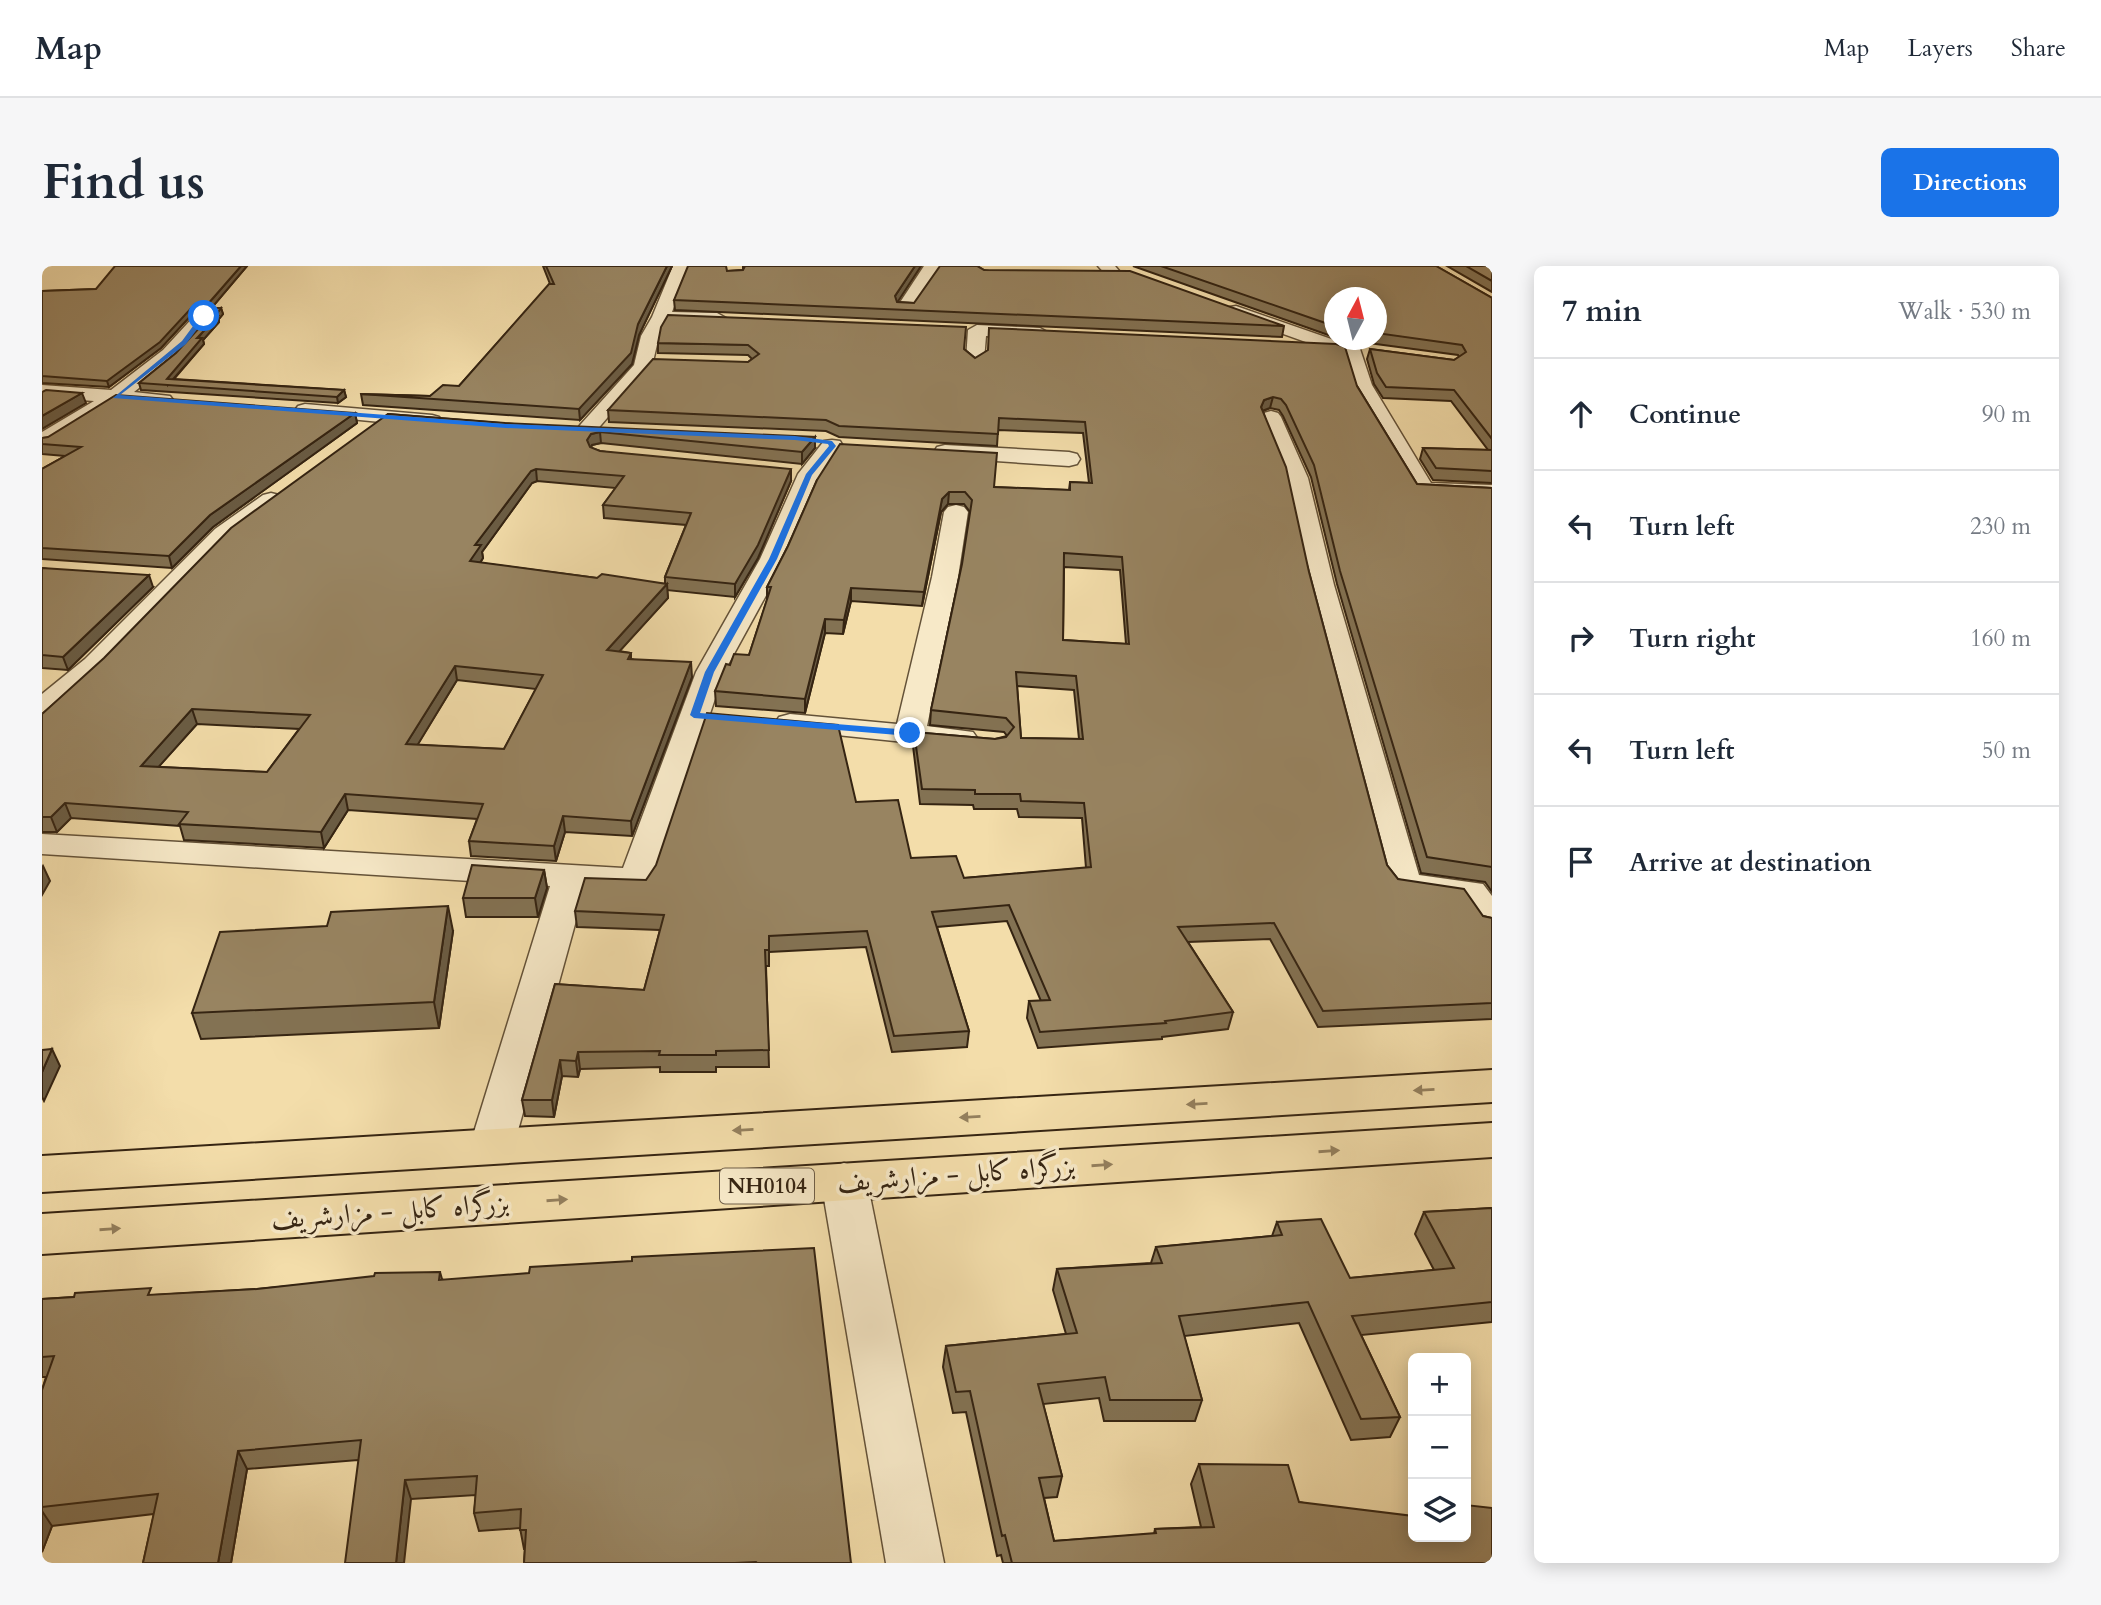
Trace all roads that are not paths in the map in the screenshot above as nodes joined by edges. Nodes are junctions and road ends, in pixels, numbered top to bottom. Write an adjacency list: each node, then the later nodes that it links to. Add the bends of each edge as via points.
1 (681, 266): 10 (street)
2 (932, 266): 7 (street)
3 (1116, 270): 4 (street)
4 (1085, 273)
5 (1222, 305): 15 (street)
6 (882, 306): 7 (street)
7 (905, 307): 8 (street)
8 (932, 308)
9 (204, 316): 25 (street, via 184,342)
10 (661, 317): 11 (street); 13 (street)
11 (740, 319)
12 (1057, 334): 21 (street, via 970,329)
13 (650, 337): 14 (street); 22 (street)
14 (676, 338)
15 (1324, 342)
16 (1272, 344): 17 (street)
17 (1324, 346)
18 (1346, 350): 38 (street, via 1353,353 1362,385 1424,490)
19 (1361, 350): 20 (street)
20 (1376, 352)
21 (975, 360)
22 (644, 361): 23 (street); 31 (street, via 581,428)
23 (670, 362)
24 (42, 391): 25 (street)
25 (115, 397): 26 (street); 32 (street)
26 (184, 401)
27 (282, 408): 28 (street)
28 (384, 417): 30 (street); 33 (street)
29 (1271, 417): 48 (street, via 1297,478 1321,585 1402,879 1415,886 1470,892)
30 (452, 422)
31 (614, 430)
32 (42, 441)
33 (352, 441)
34 (832, 444): 47 (street, via 795,473 773,559 710,672 708,717 636,880)
35 (930, 451): 36 (street)
36 (1069, 459)
37 (288, 487): 41 (street, via 224,534)
38 (1492, 492)
39 (956, 512): 44 (street)
40 (153, 577): 41 (street)
41 (181, 579): 42 (street, via 95,665)
42 (42, 709)
43 (762, 721): 44 (street)
44 (910, 733): 45 (street)
45 (993, 743)
46 (42, 844): 47 (street)
47 (570, 877): 51 (street)
48 (1492, 922)
49 (1492, 1086): 51 (highway, one-way to 51)
50 (1492, 1140): 53 (highway, بزرگراه کابل - مزارشریف / NH0104, one-way to 50)
51 (492, 1145): 52 (highway)
52 (42, 1174)
53 (845, 1181): 54 (highway, بزرگراه کابل - مزارشریف / NH0104, one-way to 53); 55 (street)
54 (42, 1234)
55 (915, 1563)

